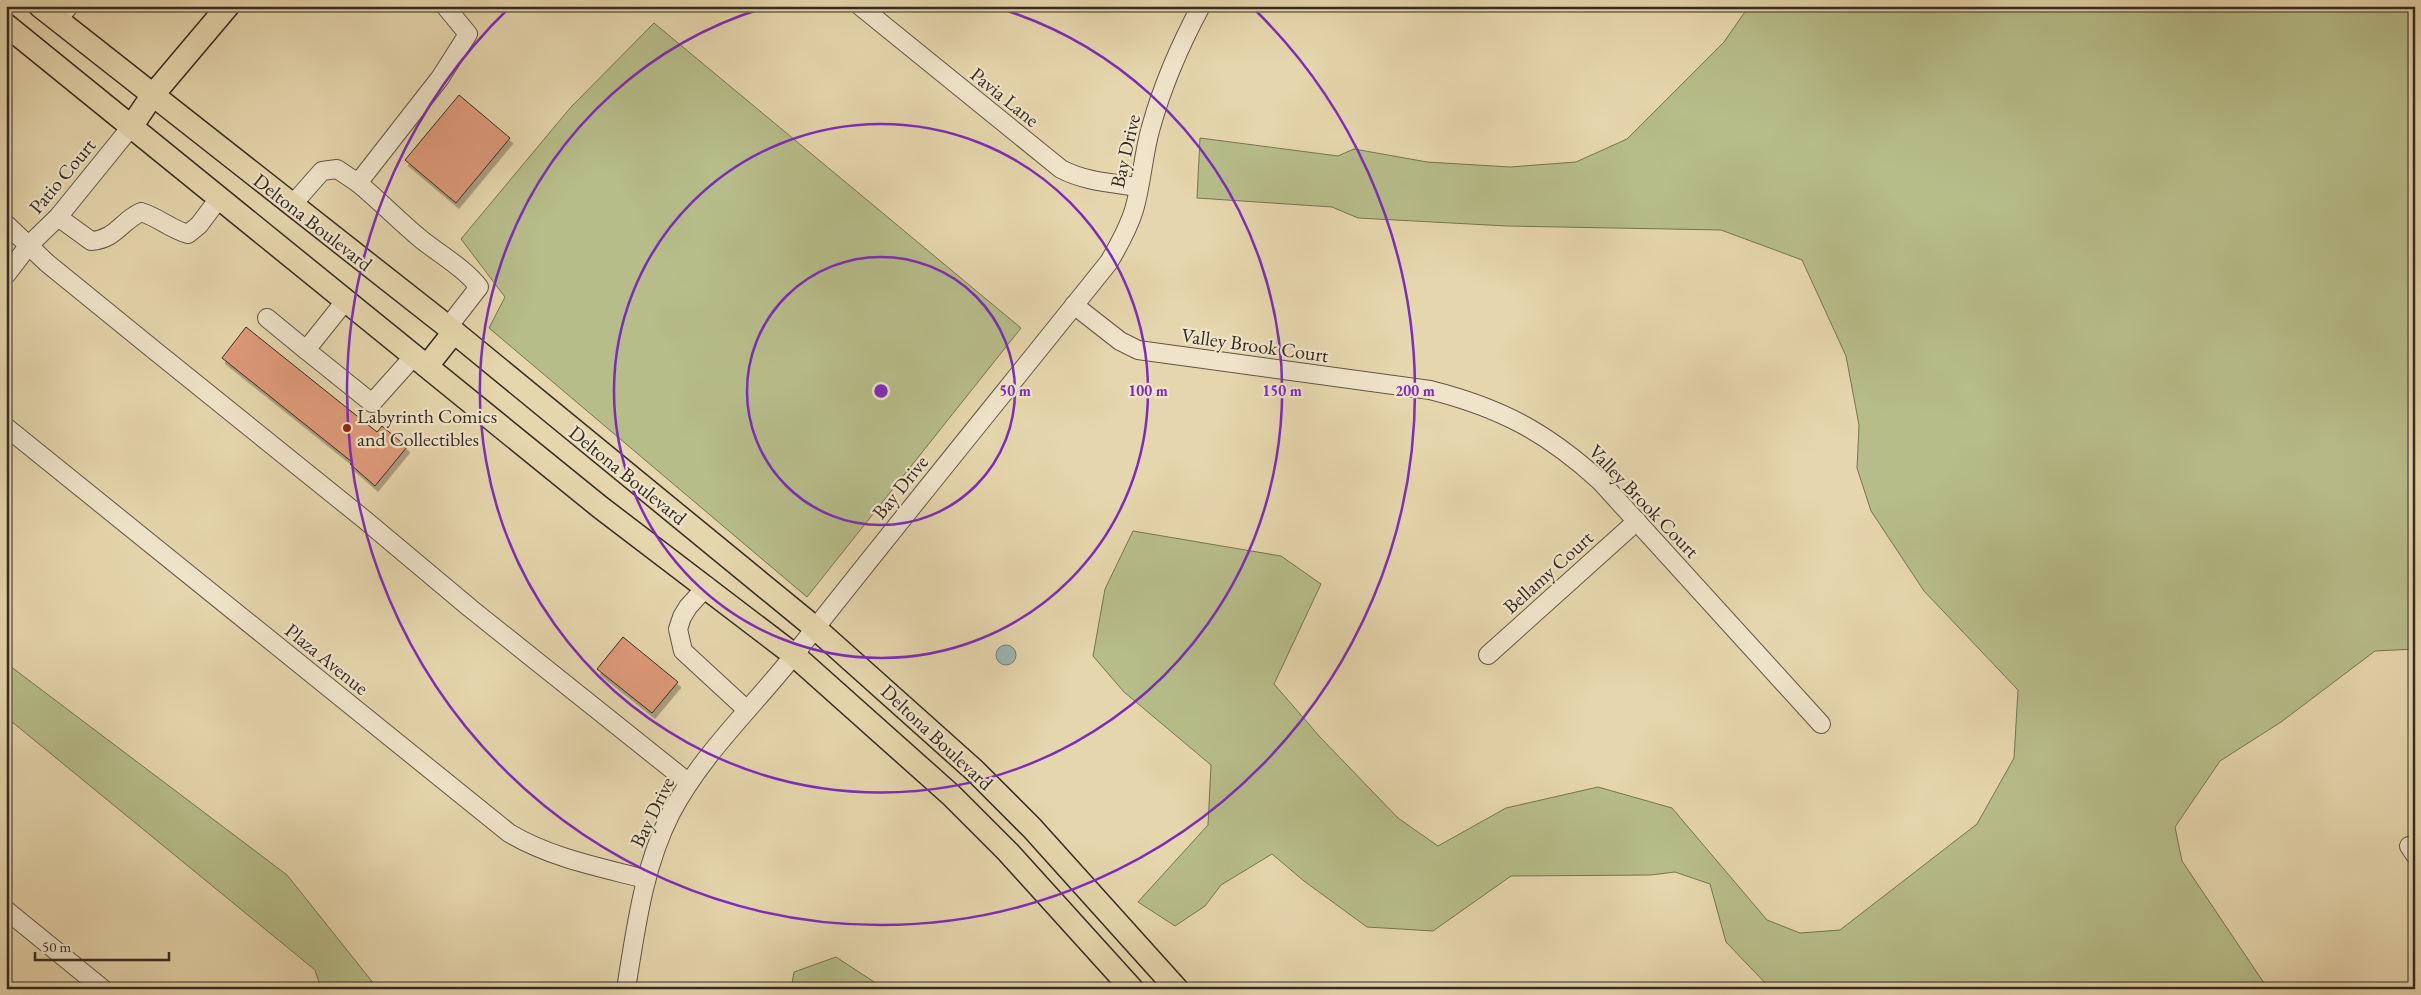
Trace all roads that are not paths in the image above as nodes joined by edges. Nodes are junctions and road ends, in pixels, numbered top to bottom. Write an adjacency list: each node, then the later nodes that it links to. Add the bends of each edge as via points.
1 (40, 6): 6 (main road, Deltona Boulevard)
2 (445, 6): 10 (street, via 468,34 440,78)
3 (860, 6): 11 (street, Pavia Lane, via 1061,169 1076,177)
4 (1201, 6): 11 (street, Bay Drive, via 1163,85)
5 (223, 8): 8 (main road)
6 (63, 14): 8 (main road, Deltona Boulevard)
7 (6, 26): 9 (main road, Deltona Boulevard)
8 (152, 96): 9 (main road); 13 (main road, Deltona Boulevard)
9 (131, 127): 12 (main road, Deltona Boulevard); 14 (street, Patio Court)
10 (358, 183): 13 (street, via 337,169 322,171); 21 (street, via 479,287)
11 (1138, 187): 19 (street, Bay Drive, via 1124,237 1109,262)
12 (220, 196): 14 (street, via 199,226 188,234 141,212 128,218 105,240 91,241); 18 (main road, Deltona Boulevard)
13 (292, 205): 21 (main road, Deltona Boulevard)
14 (58, 217): 16 (street, Patio Court)
15 (6, 224): 16 (street)
16 (29, 244): 17 (street, Patio Court); 32 (street, via 47,263)
17 (6, 275)
18 (346, 300): 22 (street); 23 (main road, Deltona Boulevard)
19 (1074, 305): 25 (street, Valley Brook Court, via 1120,341 1138,350 1430,390 1468,400 1542,434 1600,481); 27 (street, Bay Drive)
20 (267, 318): 22 (street)
21 (451, 330): 23 (main road); 27 (main road, Deltona Boulevard)
22 (306, 350): 23 (street, via 372,403)
23 (420, 361): 26 (main road, Deltona Boulevard, via 600,506)
24 (6, 427): 33 (street, Plaza Avenue, via 509,833 553,854)
25 (1636, 520): 29 (street, Bellamy Court); 31 (street, Valley Brook Court)
26 (707, 586): 28 (main road, Deltona Boulevard); 30 (street, via 682,617 678,629 683,651)
27 (814, 627): 28 (street, Bay Drive); 38 (main road, Deltona Boulevard, via 974,770 1032,828)
28 (794, 654): 30 (street, Bay Drive); 37 (main road, Deltona Boulevard, via 952,794)
29 (1488, 655)
30 (747, 710): 32 (street, Bay Drive)
31 (1821, 724)
32 (689, 783): 33 (street, Bay Drive, via 672,812)
33 (645, 879): 36 (street, Bay Drive)
34 (6, 910): 35 (street)
35 (103, 989)
36 (626, 989)
37 (1132, 989)
38 (1176, 989)

